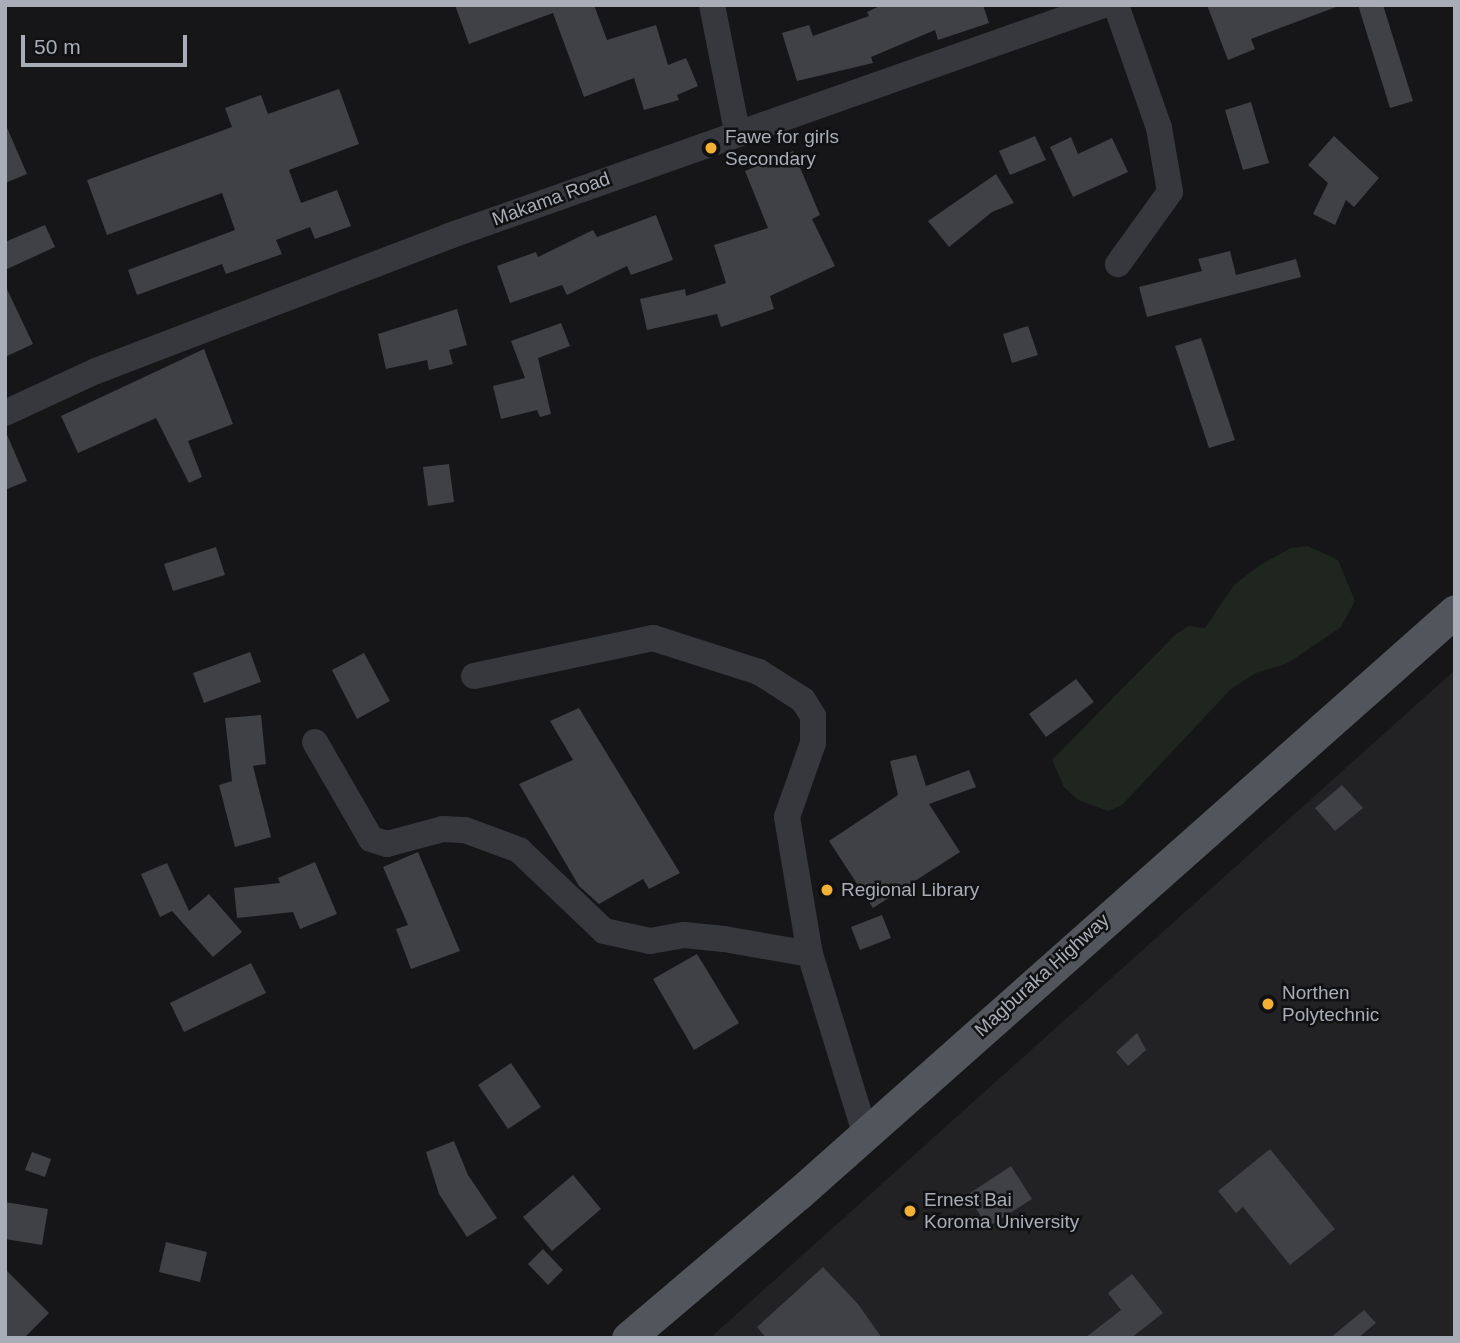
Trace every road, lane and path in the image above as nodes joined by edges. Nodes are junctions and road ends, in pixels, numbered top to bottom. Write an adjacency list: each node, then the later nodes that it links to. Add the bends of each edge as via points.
1 (712, 5): 5 (street)
2 (1104, 5): 4 (street, Makama Road)
3 (1116, 5): 6 (street, via 1160,128 1170,192)
4 (1039, 15): 5 (street, Makama Road)
5 (737, 131): 7 (street, Makama Road, via 233,317)
6 (1118, 264)
7 (5, 413)
8 (1455, 611): 12 (main road, Magburaka Highway)
9 (474, 676): 11 (street, via 653,638 760,672 793,691 813,716 807,768 787,817)
10 (316, 742): 11 (street, via 358,824 371,839 387,844 443,829 465,830 519,850 604,931 650,941 684,935 724,939)
11 (810, 954): 12 (street)
12 (865, 1133): 13 (main road, Magburaka Highway)
13 (628, 1338)

